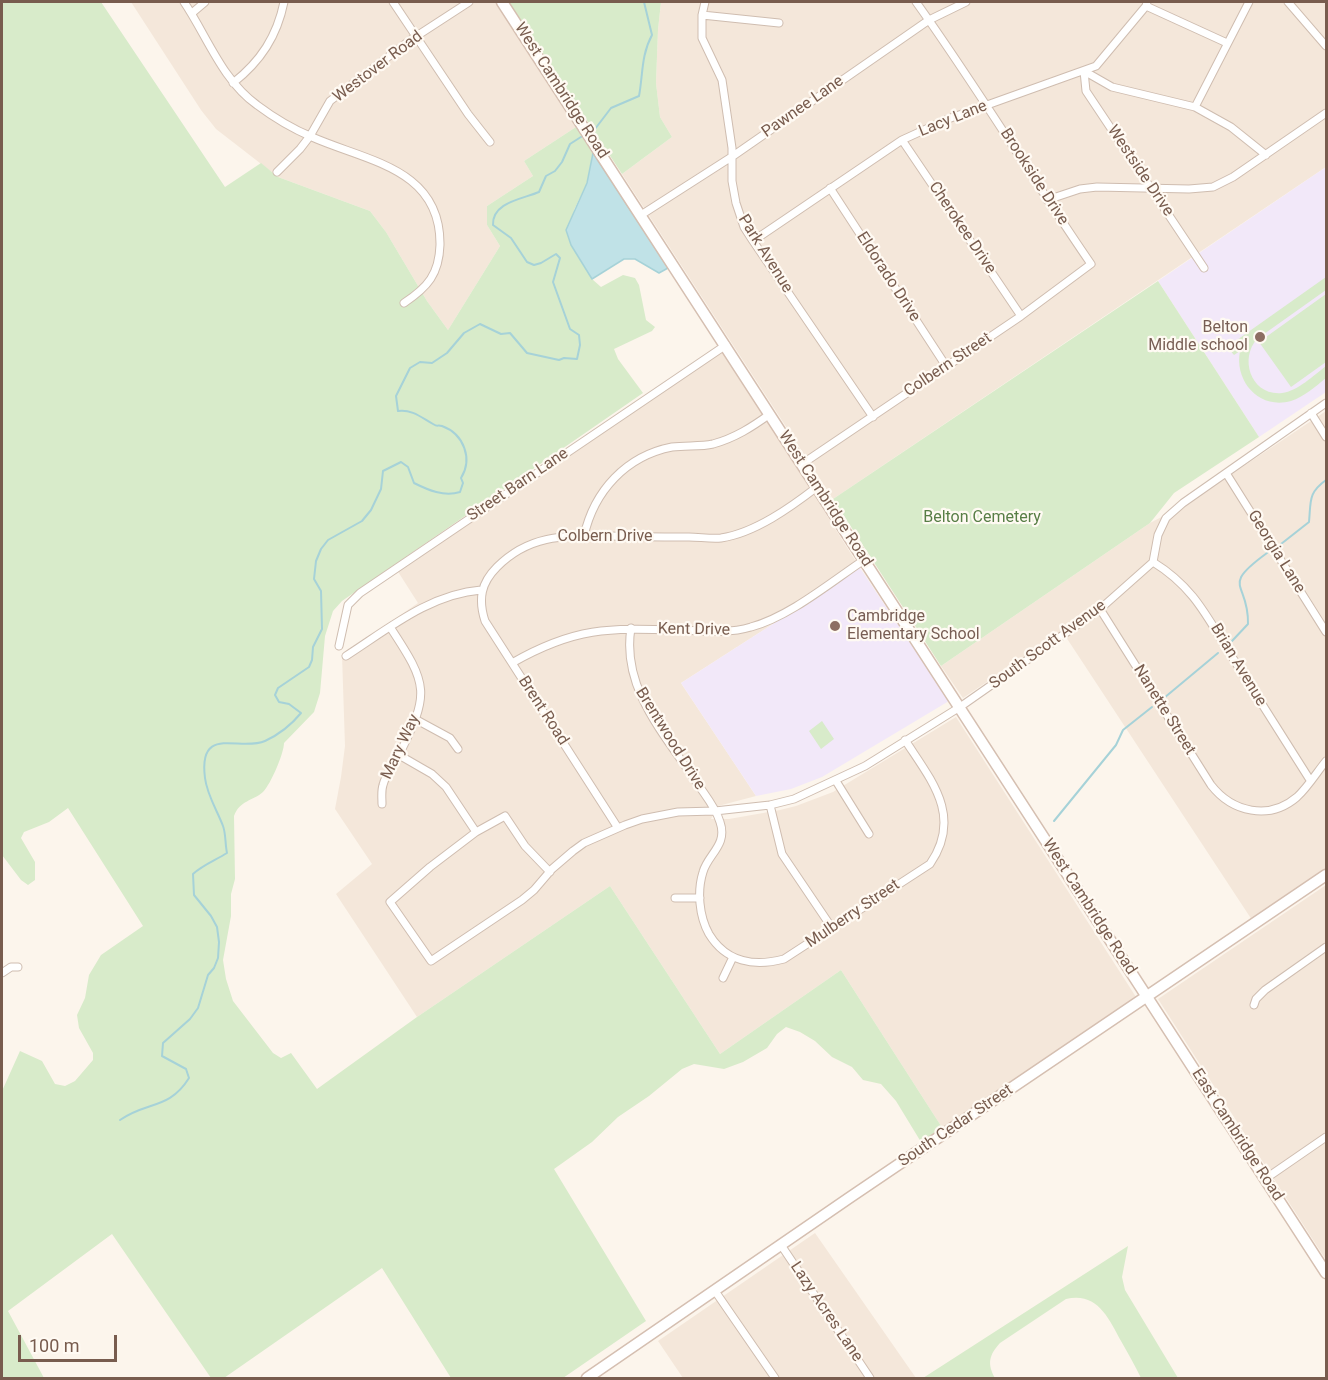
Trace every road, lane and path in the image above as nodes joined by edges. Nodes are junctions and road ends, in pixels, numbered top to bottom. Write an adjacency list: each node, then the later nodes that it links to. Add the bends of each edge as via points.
1 (184, 2): 13 (street)
2 (205, 2): 13 (street)
3 (284, 2): 21 (street, via 265,51)
4 (393, 2): 17 (street)
5 (469, 2): 17 (street, Westover Road)
6 (502, 2): 34 (street, West Cambridge Road)
7 (705, 2): 14 (street, Park Avenue)
8 (916, 2): 15 (street, Brookside Drive)
9 (966, 2): 15 (street, Pawnee Lane)
10 (1249, 2): 18 (street)
11 (1288, 2): 19 (street)
12 (1146, 4): 18 (street); 20 (street, Lacy Lane, via 1096,66)
13 (192, 13): 21 (street)
14 (702, 15): 16 (street); 29 (street, Park Avenue, via 702,38 722,81)
15 (929, 20): 22 (street, Brookside Drive); 29 (street, Pawnee Lane)
16 (779, 23)
17 (416, 37): 25 (street, Westover Road, via 330,101); 27 (street)
18 (1227, 43): 23 (street)
19 (1326, 46)
20 (1084, 71): 22 (street, Lacy Lane); 23 (street, via 1112,87); 32 (street, Westside Drive, via 1086,91)
21 (233, 83): 25 (street, via 256,105)
22 (987, 105): 26 (street, Lacy Lane); 33 (street, Brookside Drive)
23 (1195, 107): 28 (street, via 1231,127)
24 (1326, 113): 28 (street)
25 (310, 136): 30 (street, Westover Road); 38 (street, via 394,169 416,183 430,202 440,235 438,260 429,284)
26 (902, 140): 31 (street, Lacy Lane); 39 (street, Cherokee Drive)
27 (489, 142)
28 (1266, 155): 32 (street, via 1213,187)
29 (733, 156): 34 (street, Pawnee Lane); 35 (street, Park Avenue, via 735,203)
30 (277, 172)
31 (830, 188): 35 (street, Lacy Lane); 41 (street, Eldorado Drive)
32 (1152, 188): 33 (street, via 1097,187); 37 (street, Westside Drive)
33 (1047, 200): 36 (street, Brookside Drive)
34 (641, 215): 40 (street, West Cambridge Road)
35 (753, 241): 45 (street, Park Avenue)
36 (1091, 264): 39 (street, Colbern Street)
37 (1204, 268)
38 (404, 303)
39 (1021, 316): 41 (street, Colbern Street)
40 (726, 345): 44 (street, West Cambridge Road); 58 (street, Street Barn Lane, via 360,593 348,604)
41 (946, 366): 45 (street, Colbern Street)
42 (1326, 403): 43 (street)
43 (1311, 413): 46 (street); 48 (street)
44 (770, 414): 47 (street, West Cambridge Road); 50 (street, via 730,438 702,446 660,450 636,461 604,489)
45 (873, 417): 47 (street, Colbern Street)
46 (1326, 438)
47 (802, 464): 49 (street, West Cambridge Road)
48 (1226, 472): 52 (street, via 1166,518); 57 (street, Georgia Lane)
49 (817, 487): 50 (street, Colbern Drive, via 777,515 721,538); 51 (street, West Cambridge Road)
50 (584, 536): 53 (street, Colbern Drive, via 552,537 524,546 494,569)
51 (864, 560): 56 (street, Kent Drive, via 778,617 750,628 723,632); 61 (street, West Cambridge Road)
52 (1153, 562): 54 (street, South Scott Avenue); 67 (street, Brian Avenue, via 1201,605)
53 (482, 590): 55 (street, via 442,597); 60 (street, Brent Road, via 485,621)
54 (1100, 609): 61 (street, South Scott Avenue); 67 (street, Nanette Street, via 1223,799 1252,811 1263,811 1282,806 1299,795)
55 (390, 627): 59 (street); 62 (street, Mary Way, via 413,662 422,688)
56 (631, 628): 60 (street, Kent Drive, via 593,630 566,637); 71 (street, Brentwood Drive, via 629,661 641,698)
57 (1326, 632)
58 (339, 646)
59 (346, 656)
60 (512, 663): 72 (street, Brent Road)
61 (960, 707): 63 (street, South Scott Avenue); 85 (street, West Cambridge Road)
62 (415, 719): 64 (street, via 450,738); 65 (street, Mary Way)
63 (905, 740): 68 (street, South Scott Avenue); 79 (street, Mulberry Street, via 934,785 944,811 939,847 930,864)
64 (458, 749)
65 (399, 755): 69 (street, Mary Way, via 383,785); 73 (street, via 446,787)
66 (1326, 760): 67 (street)
67 (1310, 780)
68 (836, 781): 70 (street, South Scott Avenue); 74 (street)
69 (382, 804)
70 (770, 805): 71 (street, South Scott Avenue); 79 (street, via 782,854)
71 (715, 811): 72 (street, Brentwood Drive, via 674,813); 78 (street, Brentwood Drive, via 721,824 720,842 703,871)
72 (618, 828): 75 (street, via 584,843)
73 (476, 832): 75 (street, via 506,816 525,846); 75 (street, via 390,902 431,961 522,900)
74 (869, 834)
75 (550, 872)
76 (1326, 875): 85 (street, South Cedar Street)
77 (675, 898): 78 (street)
78 (700, 898): 81 (street, Brentwood Drive, via 709,934)
79 (832, 928): 81 (street, Mulberry Street, via 784,959 759,964)
80 (1326, 947): 86 (street, via 1265,990)
81 (733, 957): 84 (street)
82 (18, 967): 83 (street)
83 (2, 973)
84 (723, 978)
85 (1148, 997): 88 (street, East Cambridge Road); 89 (street, South Cedar Street)
86 (1254, 1005)
87 (1326, 1137): 88 (street)
88 (1265, 1179): 90 (street, East Cambridge Road)
89 (781, 1245): 91 (street, South Cedar Street); 94 (street, Lazy Acres Lane)
90 (1326, 1273)
91 (716, 1291): 92 (street, South Cedar Street); 93 (street)
92 (587, 1378)
93 (775, 1378)
94 (870, 1378)

